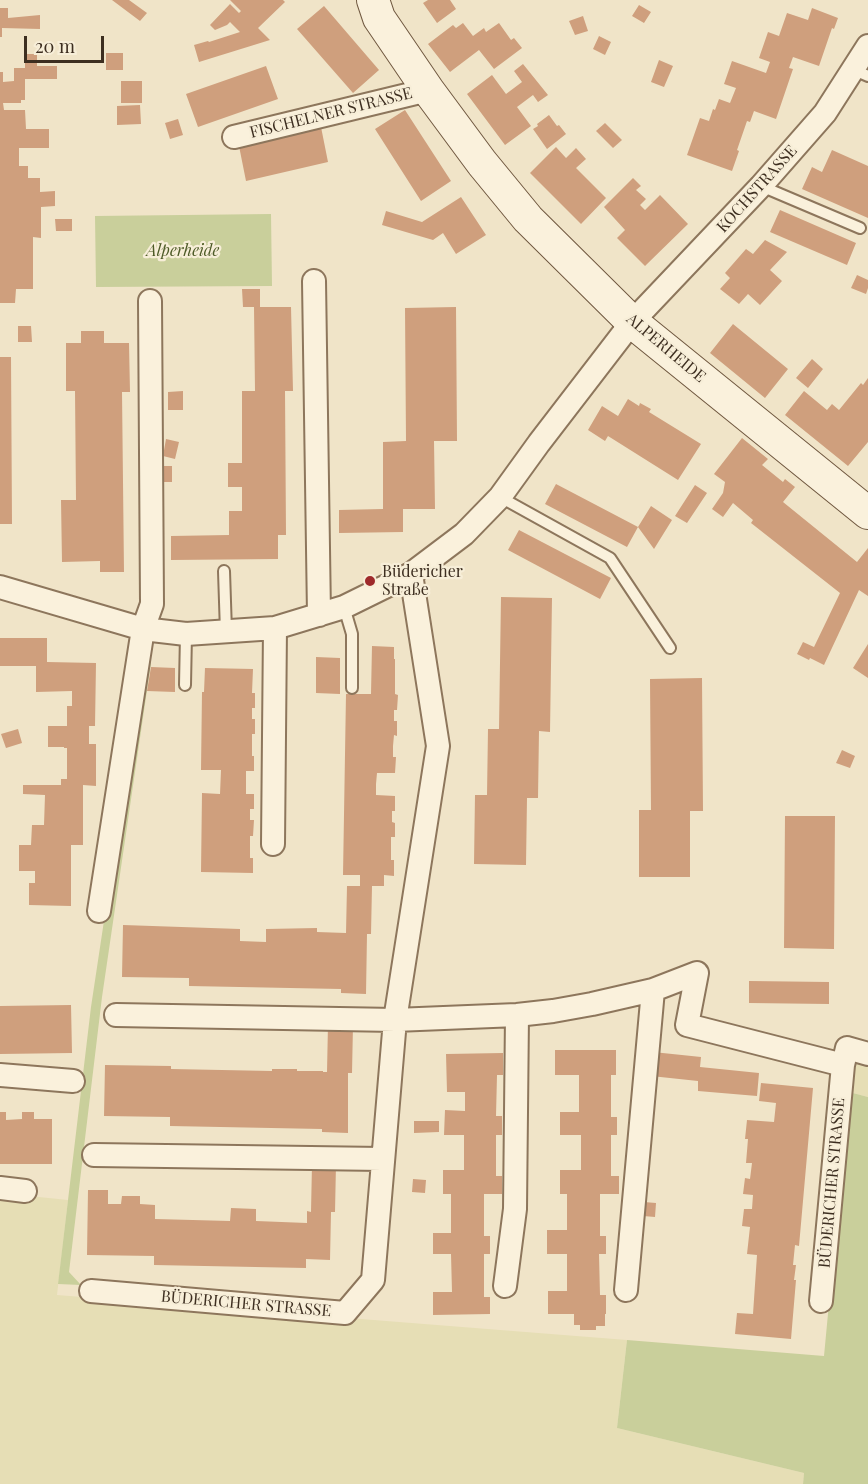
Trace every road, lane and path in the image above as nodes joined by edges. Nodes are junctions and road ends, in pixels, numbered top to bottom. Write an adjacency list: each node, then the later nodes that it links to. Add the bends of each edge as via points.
1 (373, 0): 4 (street, FISCHELNER STRASSE, via 379,18)
2 (868, 46): 3 (street, KOCHSTRASSE)
3 (861, 73): 7 (street, KOCHSTRASSE)
4 (428, 90): 5 (street, FISCHELNER STRASSE); 6 (street, FISCHELNER STRASSE)
5 (234, 137)
6 (482, 163): 11 (street, ALPERHEIDE, via 528,219)
7 (761, 186): 8 (lane); 11 (street, KOCHSTRASSE)
8 (860, 228)
9 (314, 280): 18 (street)
10 (150, 301): 20 (street, via 152,604)
11 (632, 322): 12 (street); 13 (street, ALPERHEIDE)
12 (500, 497): 15 (street, via 464,534); 23 (lane, via 610,558)
13 (868, 513)
14 (224, 571): 21 (lane)
15 (411, 574): 17 (street); 31 (street, BÜDERICHER STRASSE, via 438,746)
16 (0, 587): 20 (street)
17 (344, 607): 18 (street); 25 (lane, via 352,634)
18 (319, 615): 19 (street)
19 (275, 628): 21 (street); 26 (street)
20 (143, 629): 22 (street); 27 (street)
21 (226, 632): 22 (street)
22 (186, 634): 24 (lane)
23 (670, 648)
24 (185, 685)
25 (352, 688)
26 (273, 844)
27 (99, 910)
28 (653, 990): 30 (street); 33 (street, via 697,973 687,1025); 41 (street)
29 (116, 1015): 31 (street)
30 (517, 1015): 31 (street); 40 (street, via 515,1209)
31 (395, 1020): 37 (street, BÜDERICHER STRASSE)
32 (868, 1053): 33 (street, via 847,1048)
33 (843, 1065): 43 (street, BÜDERICHER STRASSE)
34 (0, 1075): 35 (street)
35 (72, 1082)
36 (94, 1155): 37 (street)
37 (382, 1159): 42 (street, BÜDERICHER STRASSE, via 373,1280 345,1313)
38 (0, 1188): 39 (street)
39 (26, 1191)
40 (506, 1286)
41 (626, 1290)
42 (91, 1291)
43 (821, 1301)

